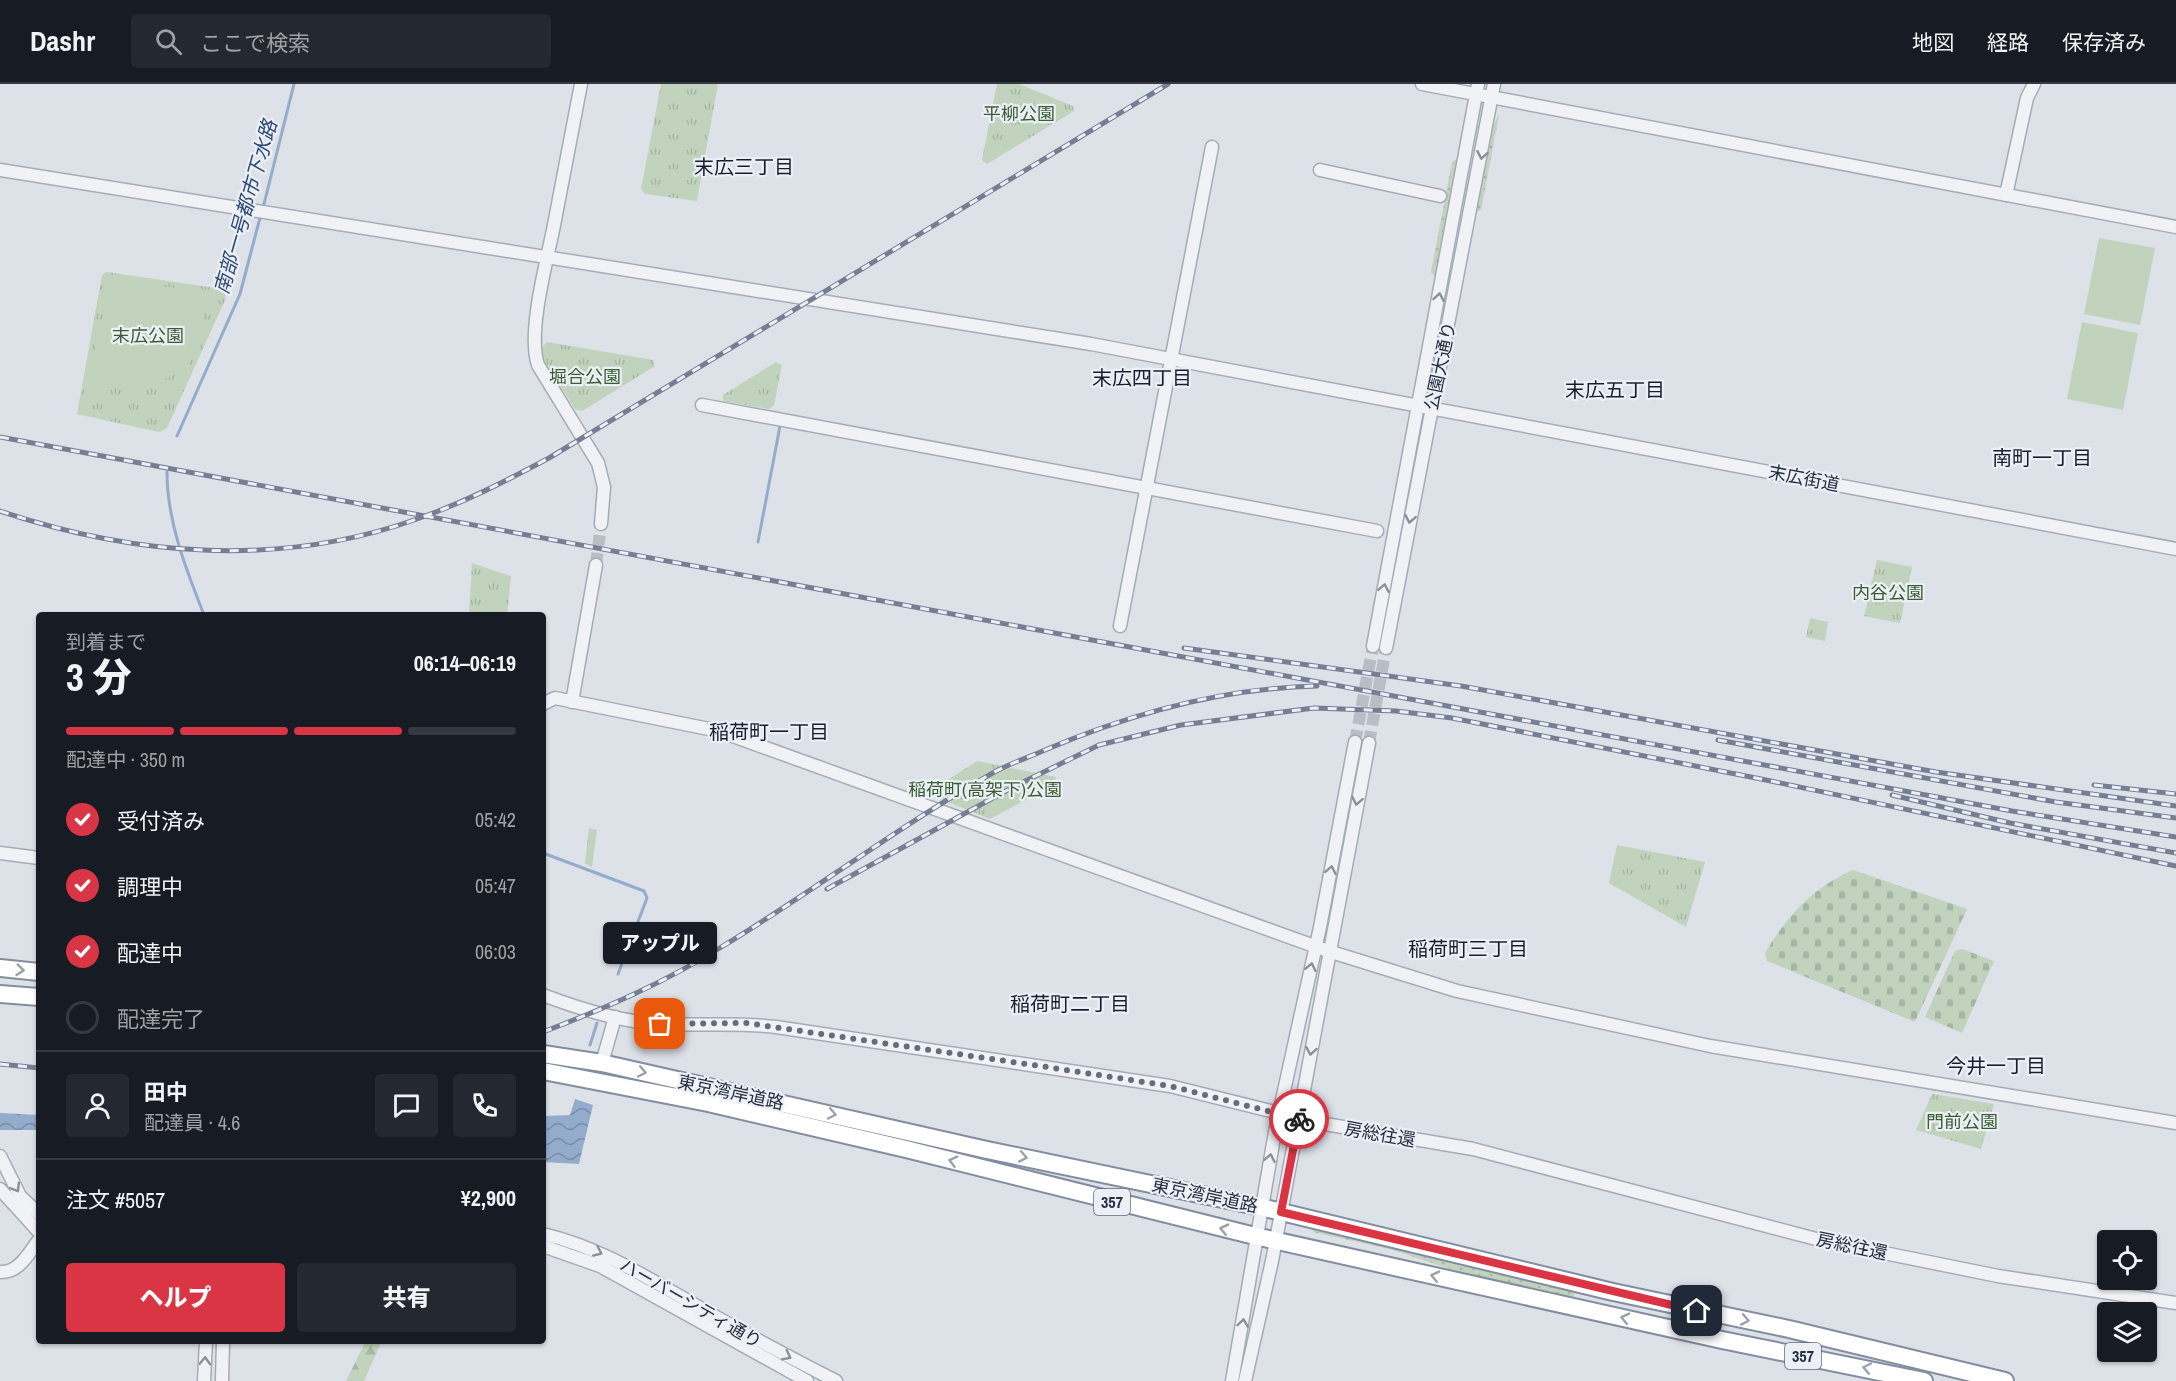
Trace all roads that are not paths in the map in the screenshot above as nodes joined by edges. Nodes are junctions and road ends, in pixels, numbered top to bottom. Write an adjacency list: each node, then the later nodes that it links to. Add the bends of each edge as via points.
1 (581, 84): 13 (street)
2 (1422, 84): 5 (street)
3 (1494, 84): 6 (street, 公園大通り)
4 (2034, 84): 10 (street, via 2027,98)
5 (1478, 89): 6 (street); 16 (street, 公園大通り, one-way to 5)
6 (1492, 97): 10 (street); 16 (street, 公園大通り, one-way to 16)
7 (1212, 147): 14 (street)
8 (0, 170): 13 (street, 末広街道)
9 (1320, 170): 11 (street)
10 (2006, 195): 12 (street)
11 (1440, 196)
12 (2176, 227)
13 (547, 259): 14 (street, 末広街道); 18 (street, via 534,354 598,463 604,487)
14 (1171, 359): 16 (street, 末広街道); 17 (street)
15 (702, 405): 17 (street)
16 (1425, 407): 20 (street, 末広街道); 23 (street, 公園大通り)
17 (1146, 486): 19 (street); 22 (street)
18 (602, 524)
19 (1377, 531)
20 (2176, 549)
21 (596, 565): 25 (street)
22 (1120, 626)
23 (1380, 647)
24 (546, 702): 25 (street, via 555,698)
25 (572, 702): 30 (street, via 719,731)
26 (1355, 742): 30 (street, one-way to 26)
27 (1369, 743): 31 (street, one-way to 31)
28 (0, 853): 29 (street)
29 (36, 858)
30 (1316, 946): 31 (street); 41 (street, one-way to 30)
31 (1328, 951): 42 (street, one-way to 42); 43 (street, via 1456,992 1658,1036)
32 (0, 968): 33 (highway, one-way to 33)
33 (36, 972)
34 (0, 994): 36 (highway)
35 (546, 996): 37 (street, 房総往還)
36 (36, 997)
37 (615, 1017): 39 (street); 41 (street, 房総往還, via 660,1024 776,1026 1170,1086)
38 (546, 1054): 39 (highway, 東京湾岸道路 / 357)
39 (602, 1063): 46 (highway, 東京湾岸道路 / 357, one-way to 46)
40 (546, 1072): 51 (highway, 東京湾岸道路 / 357, one-way to 40, via 795,1122)
41 (1279, 1113): 42 (street, 房総往還); 46 (street, one-way to 41)
42 (1299, 1118): 48 (street); 56 (street, 房総往還, via 1473,1149 1820,1240 1998,1276)
43 (2176, 1123)
44 (0, 1156): 47 (street, one-way to 47, via 20,1196)
45 (0, 1189): 49 (street)
46 (1261, 1207): 48 (highway, 東京湾岸道路 / 357); 51 (street)
47 (36, 1211)
48 (1281, 1212): 52 (street); 66 (highway, 東京湾岸道路 / 357, one-way to 66)
49 (36, 1229)
50 (546, 1235): 62 (street, ハーバーシティ通り, one-way to 62, via 614,1259 767,1347)
51 (1255, 1236): 52 (highway, 東京湾岸道路 / 357); 63 (street, one-way to 51)
52 (1276, 1241): 64 (street); 65 (highway, 東京湾岸道路 / 357, one-way to 52)
53 (36, 1244): 55 (street, via 16,1269)
54 (546, 1247): 61 (street, ハーバーシティ通り, via 609,1270)
55 (0, 1272)
56 (2176, 1303)
57 (206, 1344): 59 (street, one-way to 57)
58 (223, 1344): 60 (street)
59 (204, 1381)
60 (222, 1381)
61 (807, 1381)
62 (836, 1381)
63 (1232, 1381)
64 (1245, 1381)
65 (1924, 1381)
66 (2005, 1381)

